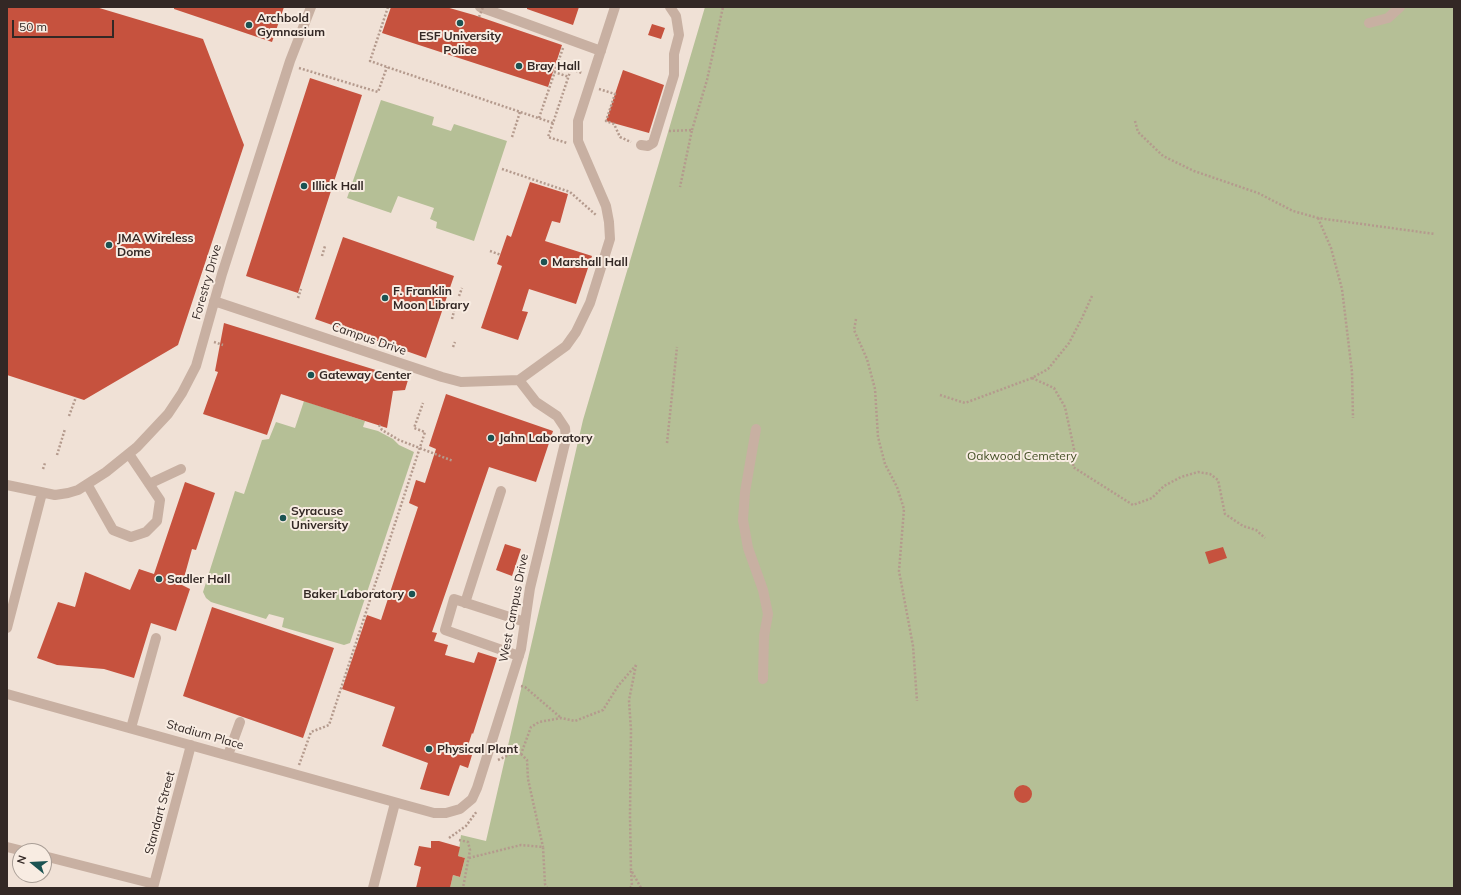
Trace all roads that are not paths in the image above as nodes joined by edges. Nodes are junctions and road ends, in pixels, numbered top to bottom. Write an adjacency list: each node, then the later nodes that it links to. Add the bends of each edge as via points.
1 (311, 7): 9 (street, Forestry Drive, via 289,64)
2 (615, 7): 7 (street)
3 (670, 7): 8 (street, via 676,16 679,35 674,54 674,75 653,143 648,146)
4 (1400, 7): 6 (street, via 1388,18)
5 (480, 10): 7 (street)
6 (1369, 23)
7 (601, 51): 10 (street, via 578,121 578,141 606,206 610,239 590,303 576,332 566,346)
8 (641, 145)
9 (214, 301): 10 (street, Campus Drive, via 442,378 461,382); 12 (street, Forestry Drive, via 196,366 182,393 168,414)
10 (519, 380): 20 (street, West Campus Drive, via 536,402 557,416 565,428 566,439 530,588)
11 (756, 429): 24 (street, via 743,520 748,548 763,590 768,614 764,636)
12 (129, 454): 14 (street, Forestry Drive); 15 (street)
13 (181, 469): 15 (street)
14 (87, 484): 15 (street, via 112,530 131,537 146,532 157,521 160,500); 18 (street, Forestry Drive, via 68,493)
15 (149, 484)
16 (7, 485): 18 (street, Forestry Drive)
17 (500, 491): 19 (street)
18 (42, 493): 21 (street)
19 (465, 603): 20 (street); 23 (street, via 454,599 445,630)
20 (525, 622): 23 (street, West Campus Drive)
21 (7, 628)
22 (156, 638): 27 (street)
23 (520, 656): 30 (street, West Campus Drive, via 472,799 460,809 446,813 434,813)
24 (763, 679)
25 (7, 694): 27 (street, Stadium Place)
26 (240, 722): 29 (street)
27 (131, 728): 28 (street, Stadium Place)
28 (192, 745): 29 (street, Stadium Place); 32 (street, Standart Street)
29 (228, 756): 30 (street, Stadium Place)
30 (395, 803): 33 (street)
31 (52, 858): 32 (street)
32 (154, 886)
33 (373, 888)

